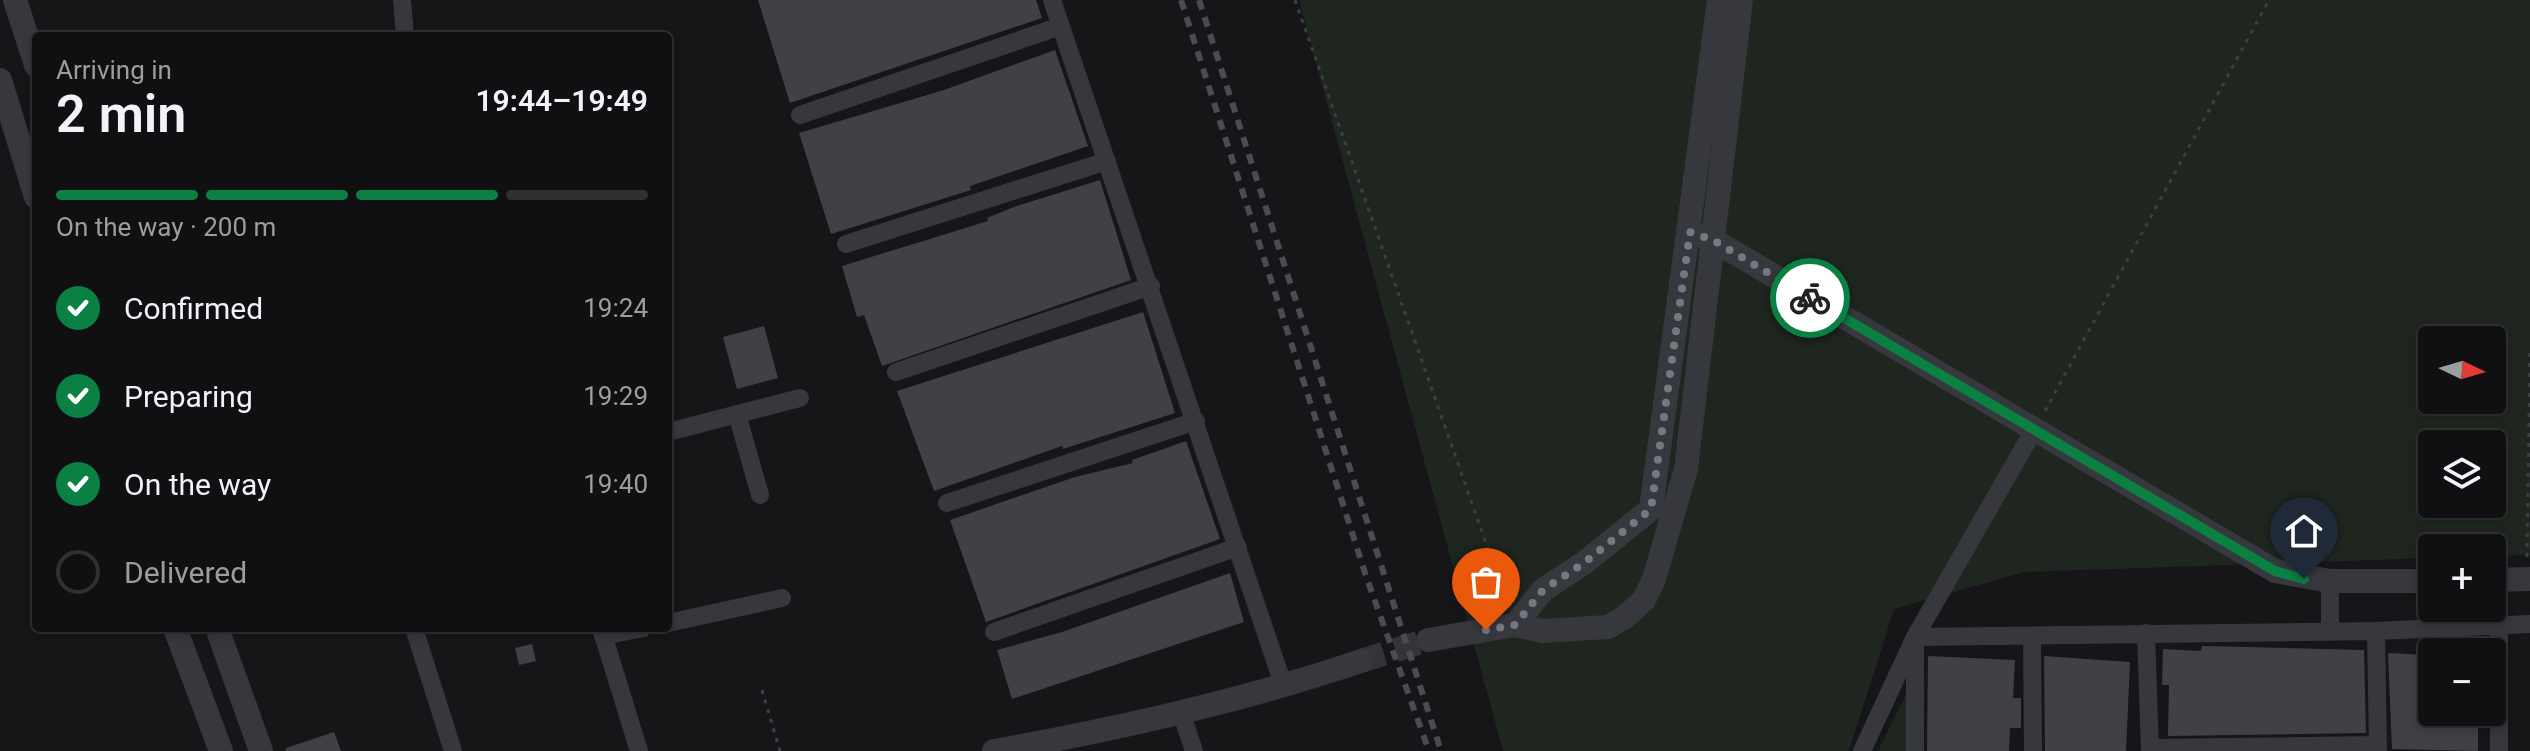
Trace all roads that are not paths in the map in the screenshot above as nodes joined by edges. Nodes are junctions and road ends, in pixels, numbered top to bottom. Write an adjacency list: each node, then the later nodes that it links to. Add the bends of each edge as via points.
1 (15, 0): 8 (street)
2 (402, 0): 7 (street)
3 (1052, 0): 6 (street)
4 (1719, 0): 13 (street)
5 (1741, 0): 14 (street)
6 (1061, 26): 10 (street); 11 (street)
7 (405, 32)
8 (32, 53)
9 (0, 80): 12 (street)
10 (800, 115)
11 (1107, 161): 15 (street); 16 (street)
12 (32, 184)
13 (1690, 232): 14 (street); 25 (street)
14 (1713, 240): 21 (street); 26 (street, via 1686,469)
15 (846, 244)
16 (1151, 286): 17 (street); 20 (street)
17 (896, 372)
18 (800, 398): 19 (street)
19 (737, 414): 22 (street); 23 (street)
20 (1196, 421): 24 (street); 27 (street)
21 (2035, 428): 30 (street, via 2275,571); 48 (street)
22 (672, 431)
23 (760, 495)
24 (947, 503)
25 (1651, 509): 26 (street); 36 (street, via 1543,590)
26 (1670, 530): 36 (street, via 1644,600 1625,617 1608,627 1576,631)
27 (1238, 547): 45 (street); 51 (street)
28 (2528, 579): 29 (street)
29 (2506, 580)
30 (2330, 581): 31 (street); 39 (street)
31 (2418, 581)
32 (782, 598): 33 (street)
33 (672, 622)
34 (2446, 622): 38 (street)
35 (2530, 624): 37 (street)
36 (1515, 625): 49 (street)
37 (2499, 625): 38 (street); 64 (street)
38 (2446, 629): 40 (street)
39 (2330, 631): 40 (street); 46 (street)
40 (2376, 631): 53 (street)
41 (176, 632): 55 (street)
42 (218, 632): 56 (street)
43 (415, 632): 57 (street)
44 (602, 632): 58 (street)
45 (994, 632)
46 (2146, 633): 47 (street); 54 (street)
47 (2032, 636): 48 (street); 63 (street)
48 (1915, 637): 61 (street); 62 (street)
49 (1428, 640)
50 (1361, 661): 51 (street)
51 (1284, 687): 52 (street)
52 (1181, 712): 59 (street); 60 (street)
53 (2377, 748): 54 (street)
54 (2150, 749)
55 (221, 751)
56 (261, 751)
57 (453, 751)
58 (639, 751)
59 (994, 751)
60 (1194, 751)
61 (1862, 751)
62 (1915, 751)
63 (2033, 751)
64 (2499, 751)

